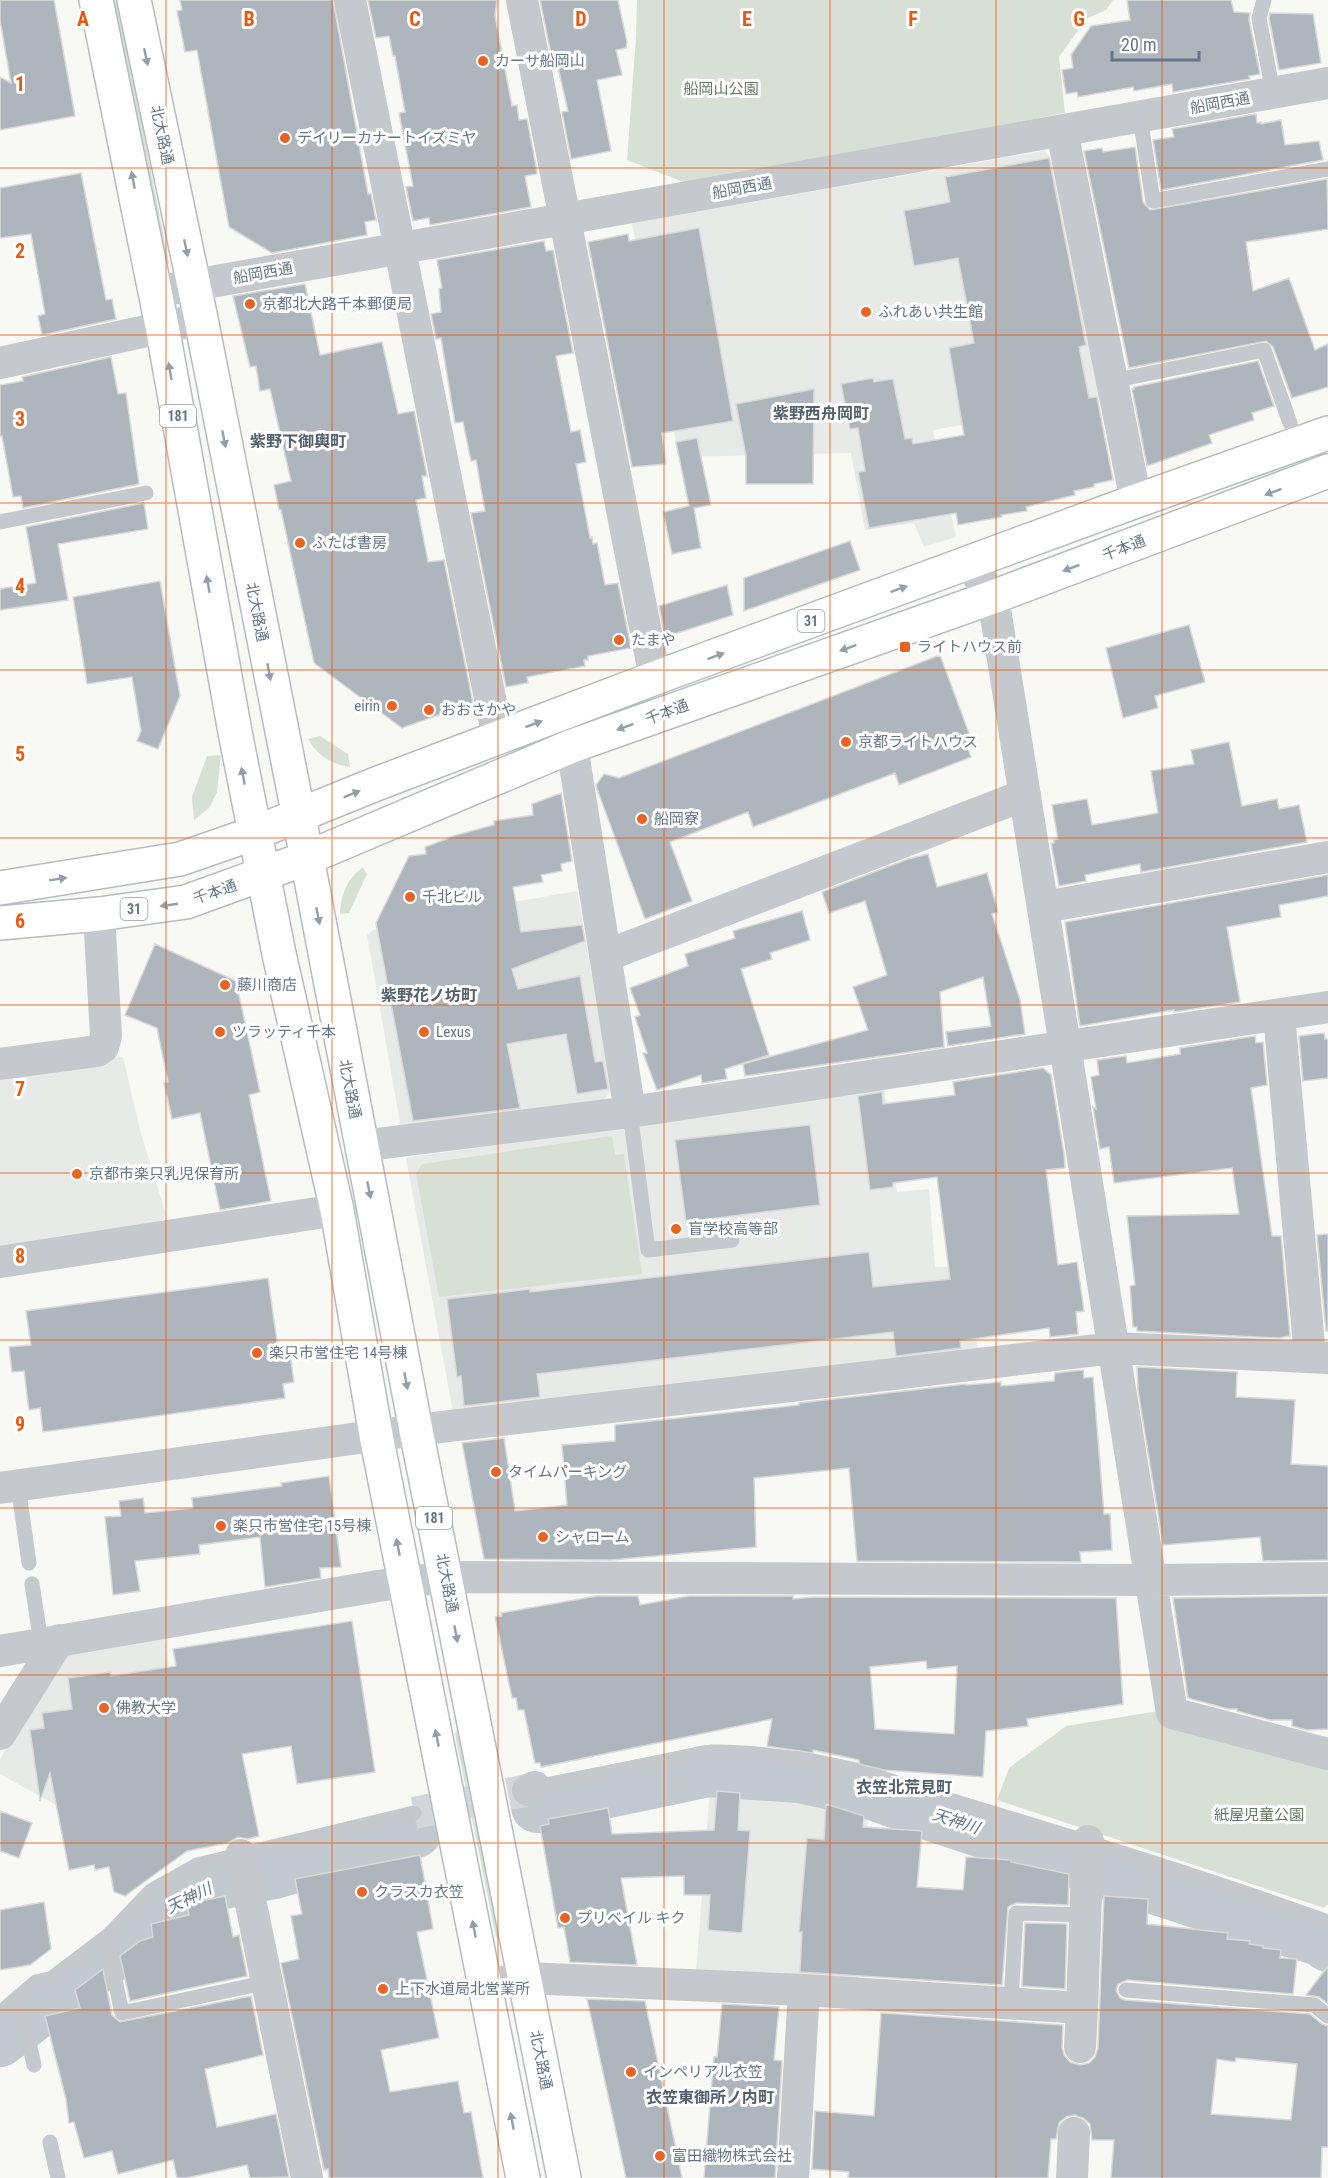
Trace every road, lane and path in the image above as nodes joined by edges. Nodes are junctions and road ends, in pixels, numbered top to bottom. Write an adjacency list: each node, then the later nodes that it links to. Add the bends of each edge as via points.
1 (96, 0): 14 (main road, 181, one-way to 1)
2 (134, 0): 13 (main road, 北大路通 / 181, one-way to 13)
3 (350, 0): 12 (street)
4 (522, 0): 11 (street)
5 (1264, 0): 7 (lane, via 1259,18)
6 (1328, 83): 7 (street, 船岡西通)
7 (1273, 93): 8 (street, 船岡西通)
8 (1140, 117): 9 (street, 船岡西通); 10 (lane, via 1153,201)
9 (1062, 131): 11 (street, 船岡西通); 18 (street)
10 (1328, 169)
11 (565, 219): 12 (street, 船岡西通); 27 (street)
12 (400, 248): 13 (street, 船岡西通); 28 (street)
13 (193, 285): 14 (street, 船岡西通); 15 (main road, 北大路通 / 181)
14 (155, 292): 16 (main road, 181)
15 (201, 319): 16 (street); 31 (main road, 北大路通 / 181, one-way to 31)
16 (162, 326): 17 (street); 32 (main road, 181, one-way to 16)
17 (0, 363)
18 (1112, 381): 19 (lane, via 1264,350); 23 (street)
19 (1290, 423)
20 (1328, 433): 23 (main road, 31)
21 (1328, 471): 26 (main road, 千本通 / 31, one-way to 26)
22 (146, 493): 24 (lane)
23 (1137, 501): 25 (main road, 31)
24 (0, 522)
25 (969, 563): 26 (street); 27 (main road, 31, one-way to 25)
26 (993, 597): 29 (main road, 千本通 / 31, one-way to 29); 30 (street)
27 (655, 678): 28 (main road, 31, one-way to 27)
28 (498, 738): 31 (main road, 31, one-way to 28)
29 (572, 746): 34 (main road, 千本通 / 31); 40 (street)
30 (1025, 795): 37 (street); 40 (street)
31 (297, 816): 32 (main road, 31); 34 (main road, 北大路通 / 181)
32 (255, 833): 35 (main road, 181); 36 (main road, 31, one-way to 32, via 180,860)
33 (1328, 856): 37 (street)
34 (307, 858): 35 (main road, 千本通 / 31); 46 (main road, 北大路通 / 181, one-way to 46)
35 (264, 875): 38 (main road, 千本通 / 31, one-way to 38, via 186,902); 47 (main road, 181)
36 (0, 888)
37 (1044, 907): 43 (street)
38 (99, 915): 39 (main road, 千本通 / 31); 44 (street, via 106,1036 103,1047)
39 (0, 922)
40 (605, 956): 45 (street)
41 (1328, 1007): 42 (street)
42 (1279, 1015): 43 (street); 51 (street)
43 (1065, 1046): 45 (street); 50 (street)
44 (0, 1064)
45 (630, 1112): 46 (street); 48 (lane, via 648,1250)
46 (361, 1146): 52 (main road, 北大路通 / 181, one-way to 52)
47 (337, 1209): 49 (street); 53 (main road, 181)
48 (732, 1240)
49 (0, 1262)
50 (1114, 1348): 51 (street); 52 (street); 58 (street)
51 (1319, 1357)
52 (416, 1430): 53 (street); 56 (main road, 北大路通 / 181)
53 (376, 1435): 54 (street); 59 (main road, 181, one-way to 53)
54 (9, 1487): 55 (lane)
55 (29, 1563)
56 (446, 1577): 58 (street); 59 (street); 72 (main road, 北大路通 / 181, one-way to 72)
57 (1328, 1578): 58 (street)
58 (1151, 1580): 64 (street, via 1172,1713)
59 (405, 1582): 61 (street); 74 (main road, 181, one-way to 59)
60 (33, 1584): 61 (lane)
61 (50, 1642): 62 (street); 63 (street)
62 (0, 1651)
63 (0, 1734)
64 (1328, 1754)
65 (531, 1788): 67 (lane, via 711,1752 738,1752 836,1767)
66 (414, 1813): 68 (lane)
67 (1088, 1857): 69 (street); 70 (lane, via 1256,1896)
68 (245, 1874): 71 (lane, via 197,1865 151,1891); 73 (street)
69 (1086, 1915): 78 (lane, via 1016,1913); 79 (street)
70 (1328, 1922)
71 (107, 1944): 73 (lane, via 122,2013); 77 (lane, via 53,1978 36,1982)
72 (525, 1978): 74 (street); 76 (street); 89 (main road, 北大路通 / 181)
73 (268, 1982): 87 (street)
74 (485, 1985): 88 (main road, 181, one-way to 74)
75 (1126, 1989): 81 (lane, via 1314,2005)
76 (804, 1990): 78 (street); 90 (street)
77 (20, 2000): 80 (lane); 83 (lane)
78 (1011, 2003): 79 (street)
79 (1082, 2008): 82 (street)
80 (0, 2013)
81 (1328, 2016)
82 (1080, 2047)
83 (34, 2065)
84 (1074, 2133): 91 (street)
85 (50, 2142): 86 (lane)
86 (58, 2178)
87 (307, 2178)
88 (523, 2178)
89 (564, 2178)
90 (793, 2178)
91 (1072, 2178)

